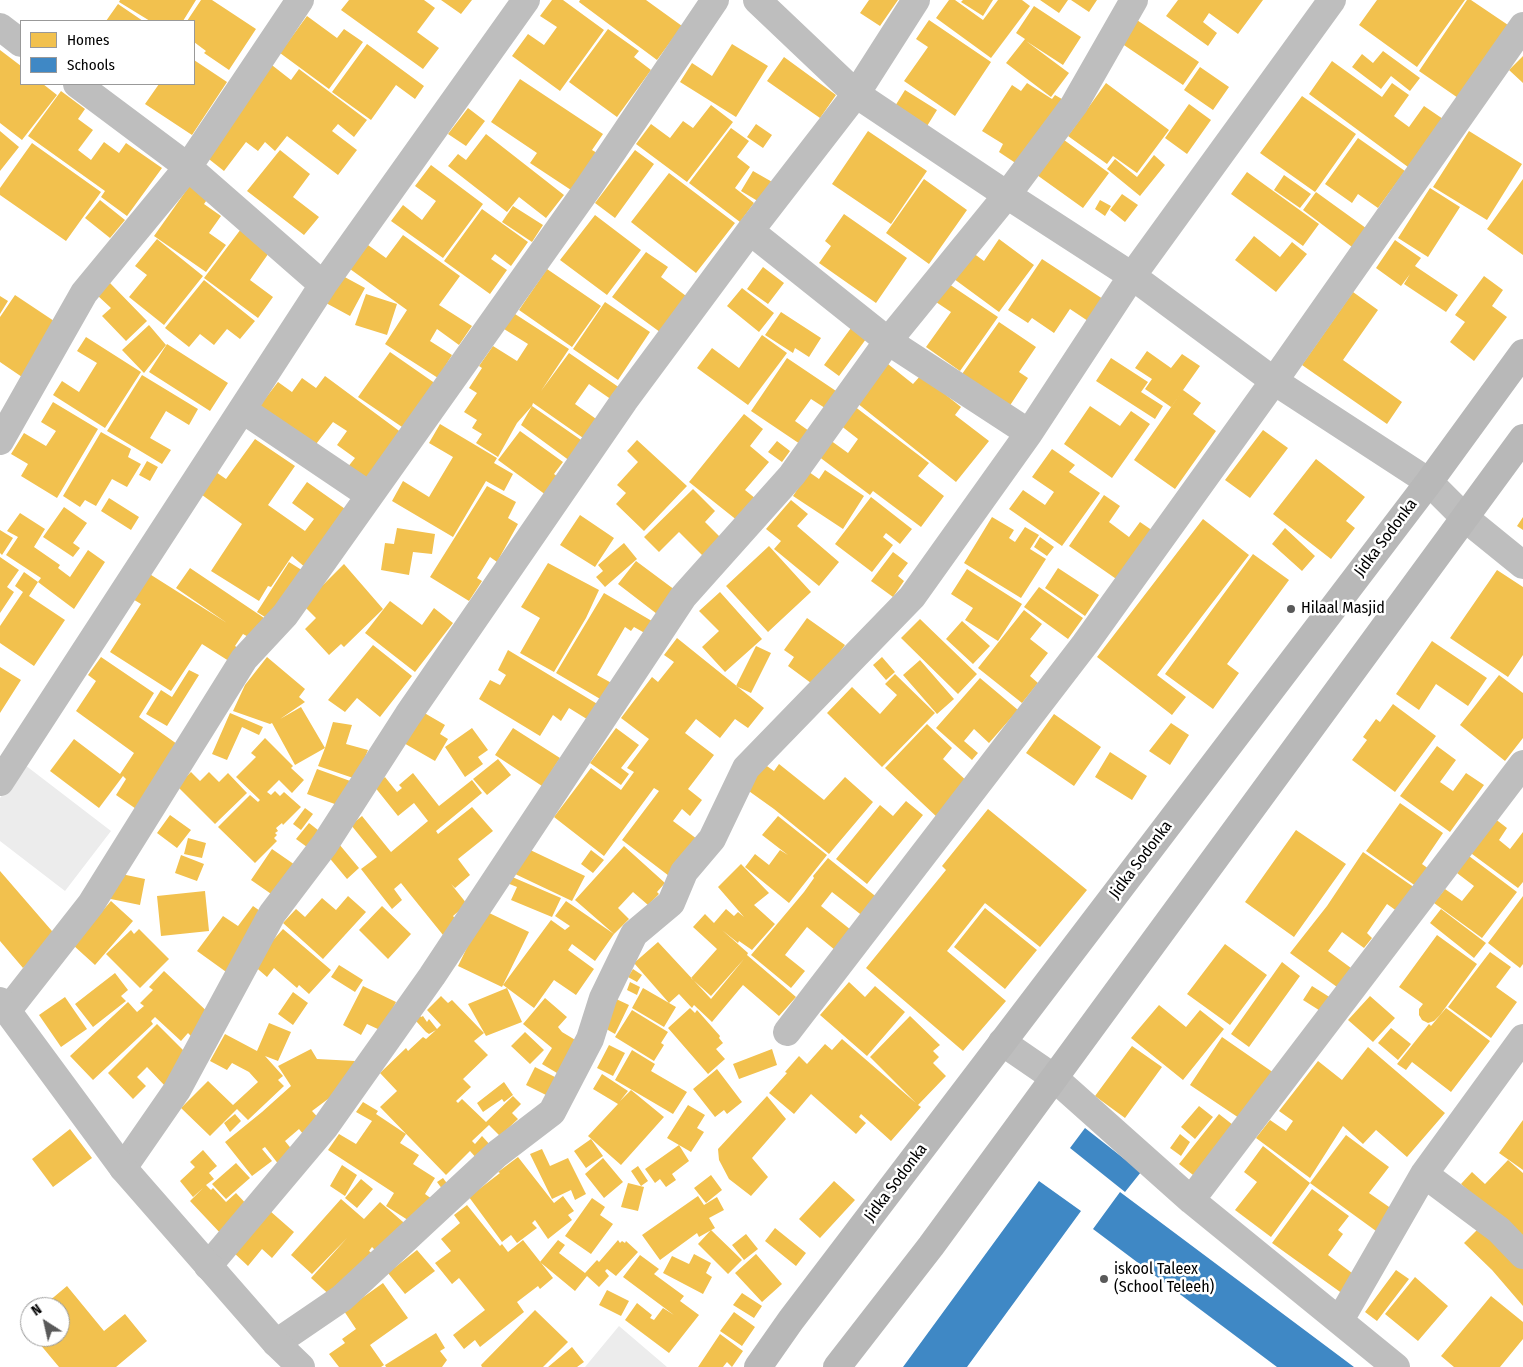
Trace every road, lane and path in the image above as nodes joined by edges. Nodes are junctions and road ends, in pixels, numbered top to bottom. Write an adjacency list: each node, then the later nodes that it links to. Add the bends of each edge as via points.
1 (300, 0): 13 (street)
2 (526, 0): 17 (street)
3 (715, 0): 26 (street, via 588,188)
4 (757, 0): 12 (street)
5 (916, 0): 12 (street)
6 (1134, 0): 14 (street, via 1074,105)
7 (1332, 0): 16 (street)
8 (1523, 26): 20 (street)
9 (0, 27): 10 (street)
10 (20, 42)
11 (78, 85): 13 (street)
12 (856, 94): 14 (street); 15 (street)
13 (188, 167): 17 (street); 24 (street, via 84,294)
14 (1006, 195): 16 (street); 18 (street)
15 (750, 232): 18 (street); 37 (street, via 624,401 408,715 325,844 272,914 178,1090)
16 (1132, 276): 20 (street); 22 (street)
17 (324, 285): 21 (street)
18 (888, 341): 22 (street); 41 (street, via 792,475 683,597 432,976 325,1127)
19 (1523, 354): 25 (main road, Jidka Sodonka)
20 (1274, 381): 25 (street); 33 (street, via 1085,644)
21 (244, 410): 26 (street); 30 (street)
22 (1029, 433): 43 (street, via 912,597 746,768 712,839 684,872 671,903 634,934 603,998 590,1039 552,1112 497,1154 342,1298)
23 (1523, 438): 27 (main road)
24 (0, 441)
25 (1429, 482): 27 (street); 35 (main road, Jidka Sodonka)
26 (368, 495): 32 (street, via 285,616 244,659 91,904)
27 (1465, 518): 28 (street); 36 (main road)
28 (1523, 565)
29 (1523, 764): 31 (street)
30 (0, 782)
31 (1514, 793): 39 (street)
32 (3, 1006): 37 (street)
33 (787, 1032)
34 (1523, 1038): 38 (street)
35 (1002, 1042): 36 (street); 45 (main road, Jidka Sodonka)
36 (1054, 1077): 39 (street); 46 (main road, via 932,1246)
37 (123, 1168): 41 (street)
38 (1424, 1174): 40 (street, via 1499,1230); 42 (street)
39 (1191, 1200): 42 (street)
40 (1523, 1255)
41 (208, 1266): 43 (street)
42 (1340, 1320): 47 (street)
43 (276, 1342): 44 (street)
44 (301, 1367)
45 (758, 1367)
46 (837, 1367)
47 (1396, 1367)

